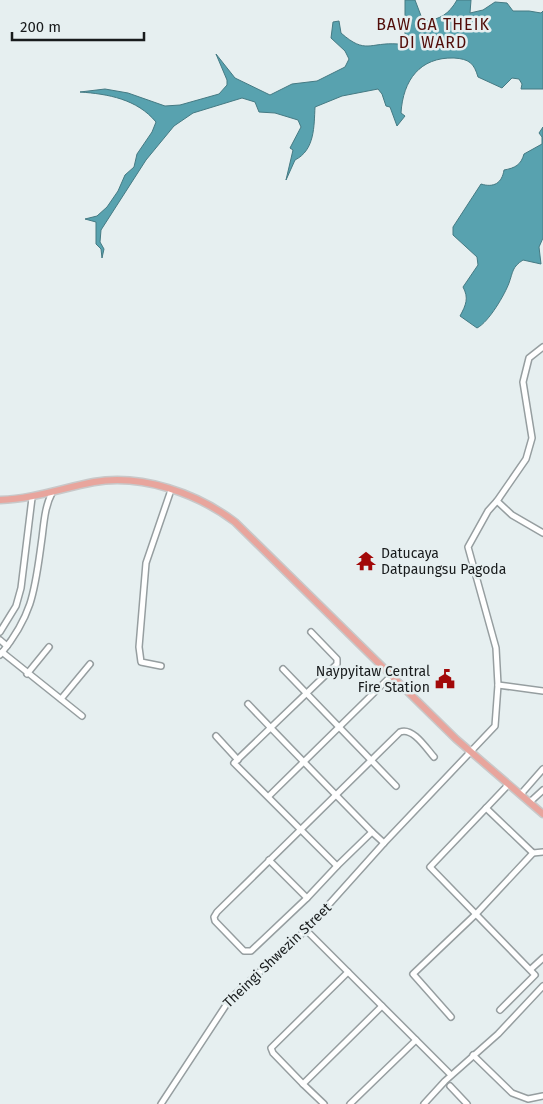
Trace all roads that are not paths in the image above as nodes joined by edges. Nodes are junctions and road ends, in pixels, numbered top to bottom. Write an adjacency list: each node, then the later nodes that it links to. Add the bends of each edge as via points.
1 (543, 347): 6 (street, Theingi Shwezin Street, via 529,358 523,382 532,438 526,460)
2 (171, 490): 3 (main road, via 115,480 92,482); 15 (street, via 146,563 139,647 141,662); 18 (main road, via 198,498 235,522)
3 (52, 493): 4 (main road); 11 (street, via 29,612)
4 (32, 498): 5 (main road); 8 (street, via 21,588 16,606)
5 (0, 500)
6 (497, 501): 7 (street, via 512,515); 19 (street, Theingi Shwezin Street, via 468,547 496,648)
7 (543, 533)
8 (0, 632)
9 (311, 632): 21 (street, via 338,662)
10 (0, 640): 11 (street)
11 (7, 646): 13 (street)
12 (49, 647): 17 (street)
13 (1, 654): 17 (street)
14 (90, 664): 22 (street)
15 (161, 666)
16 (283, 670): 21 (street)
17 (27, 674): 22 (street)
18 (392, 675): 25 (street); 28 (main road)
19 (498, 685): 20 (street); 28 (street, Theingi Shwezin Street, via 495,726)
20 (543, 691)
21 (307, 694): 25 (street); 26 (street)
22 (61, 699): 24 (street)
23 (248, 704): 26 (street)
24 (82, 716)
25 (340, 727): 31 (street); 32 (street)
26 (272, 729): 30 (street); 32 (street)
27 (216, 736): 30 (street)
28 (471, 752): 34 (main road); 45 (street, Theingi Shwezin Street)
29 (434, 757): 31 (street, via 411,732 404,730)
30 (238, 760): 39 (street, via 234,763)
31 (371, 760): 35 (street); 37 (street)
32 (304, 762): 37 (street); 39 (street)
33 (543, 769): 38 (street)
34 (508, 785): 38 (main road); 41 (street)
35 (396, 786)
36 (543, 790): 40 (street)
37 (335, 794): 43 (street); 44 (street)
38 (521, 794): 40 (main road)
39 (269, 796): 43 (street)
40 (530, 802): 42 (main road)
41 (486, 808): 47 (street); 51 (street, via 430,867)
42 (543, 814)
43 (300, 829): 48 (street); 49 (street)
44 (372, 832): 45 (street); 49 (street)
45 (384, 843): 52 (street, Theingi Shwezin Street)
46 (543, 852): 47 (street)
47 (533, 854): 51 (street)
48 (269, 860): 50 (street); 50 (street, via 214,917 244,951 251,951 260,944)
49 (337, 866): 50 (street)
50 (308, 898)
51 (476, 914): 54 (street); 59 (street, via 413,974)
52 (306, 930): 55 (street); 66 (street, Theingi Shwezin Street, via 230,999)
53 (543, 958): 54 (street)
54 (531, 970): 58 (street, via 535,975)
55 (348, 972): 57 (street); 63 (street, via 271,1048)
56 (543, 986): 61 (street)
57 (382, 1006): 60 (street); 63 (street)
58 (500, 1010)
59 (451, 1017)
60 (416, 1040): 62 (street); 68 (street)
61 (473, 1056): 62 (street); 65 (street, via 512,1093 528,1099)
62 (451, 1075): 69 (street)
63 (304, 1084): 67 (street)
64 (450, 1086): 70 (street)
65 (543, 1096)
66 (161, 1104)
67 (324, 1104)
68 (350, 1104)
69 (424, 1104)
70 (467, 1104)

